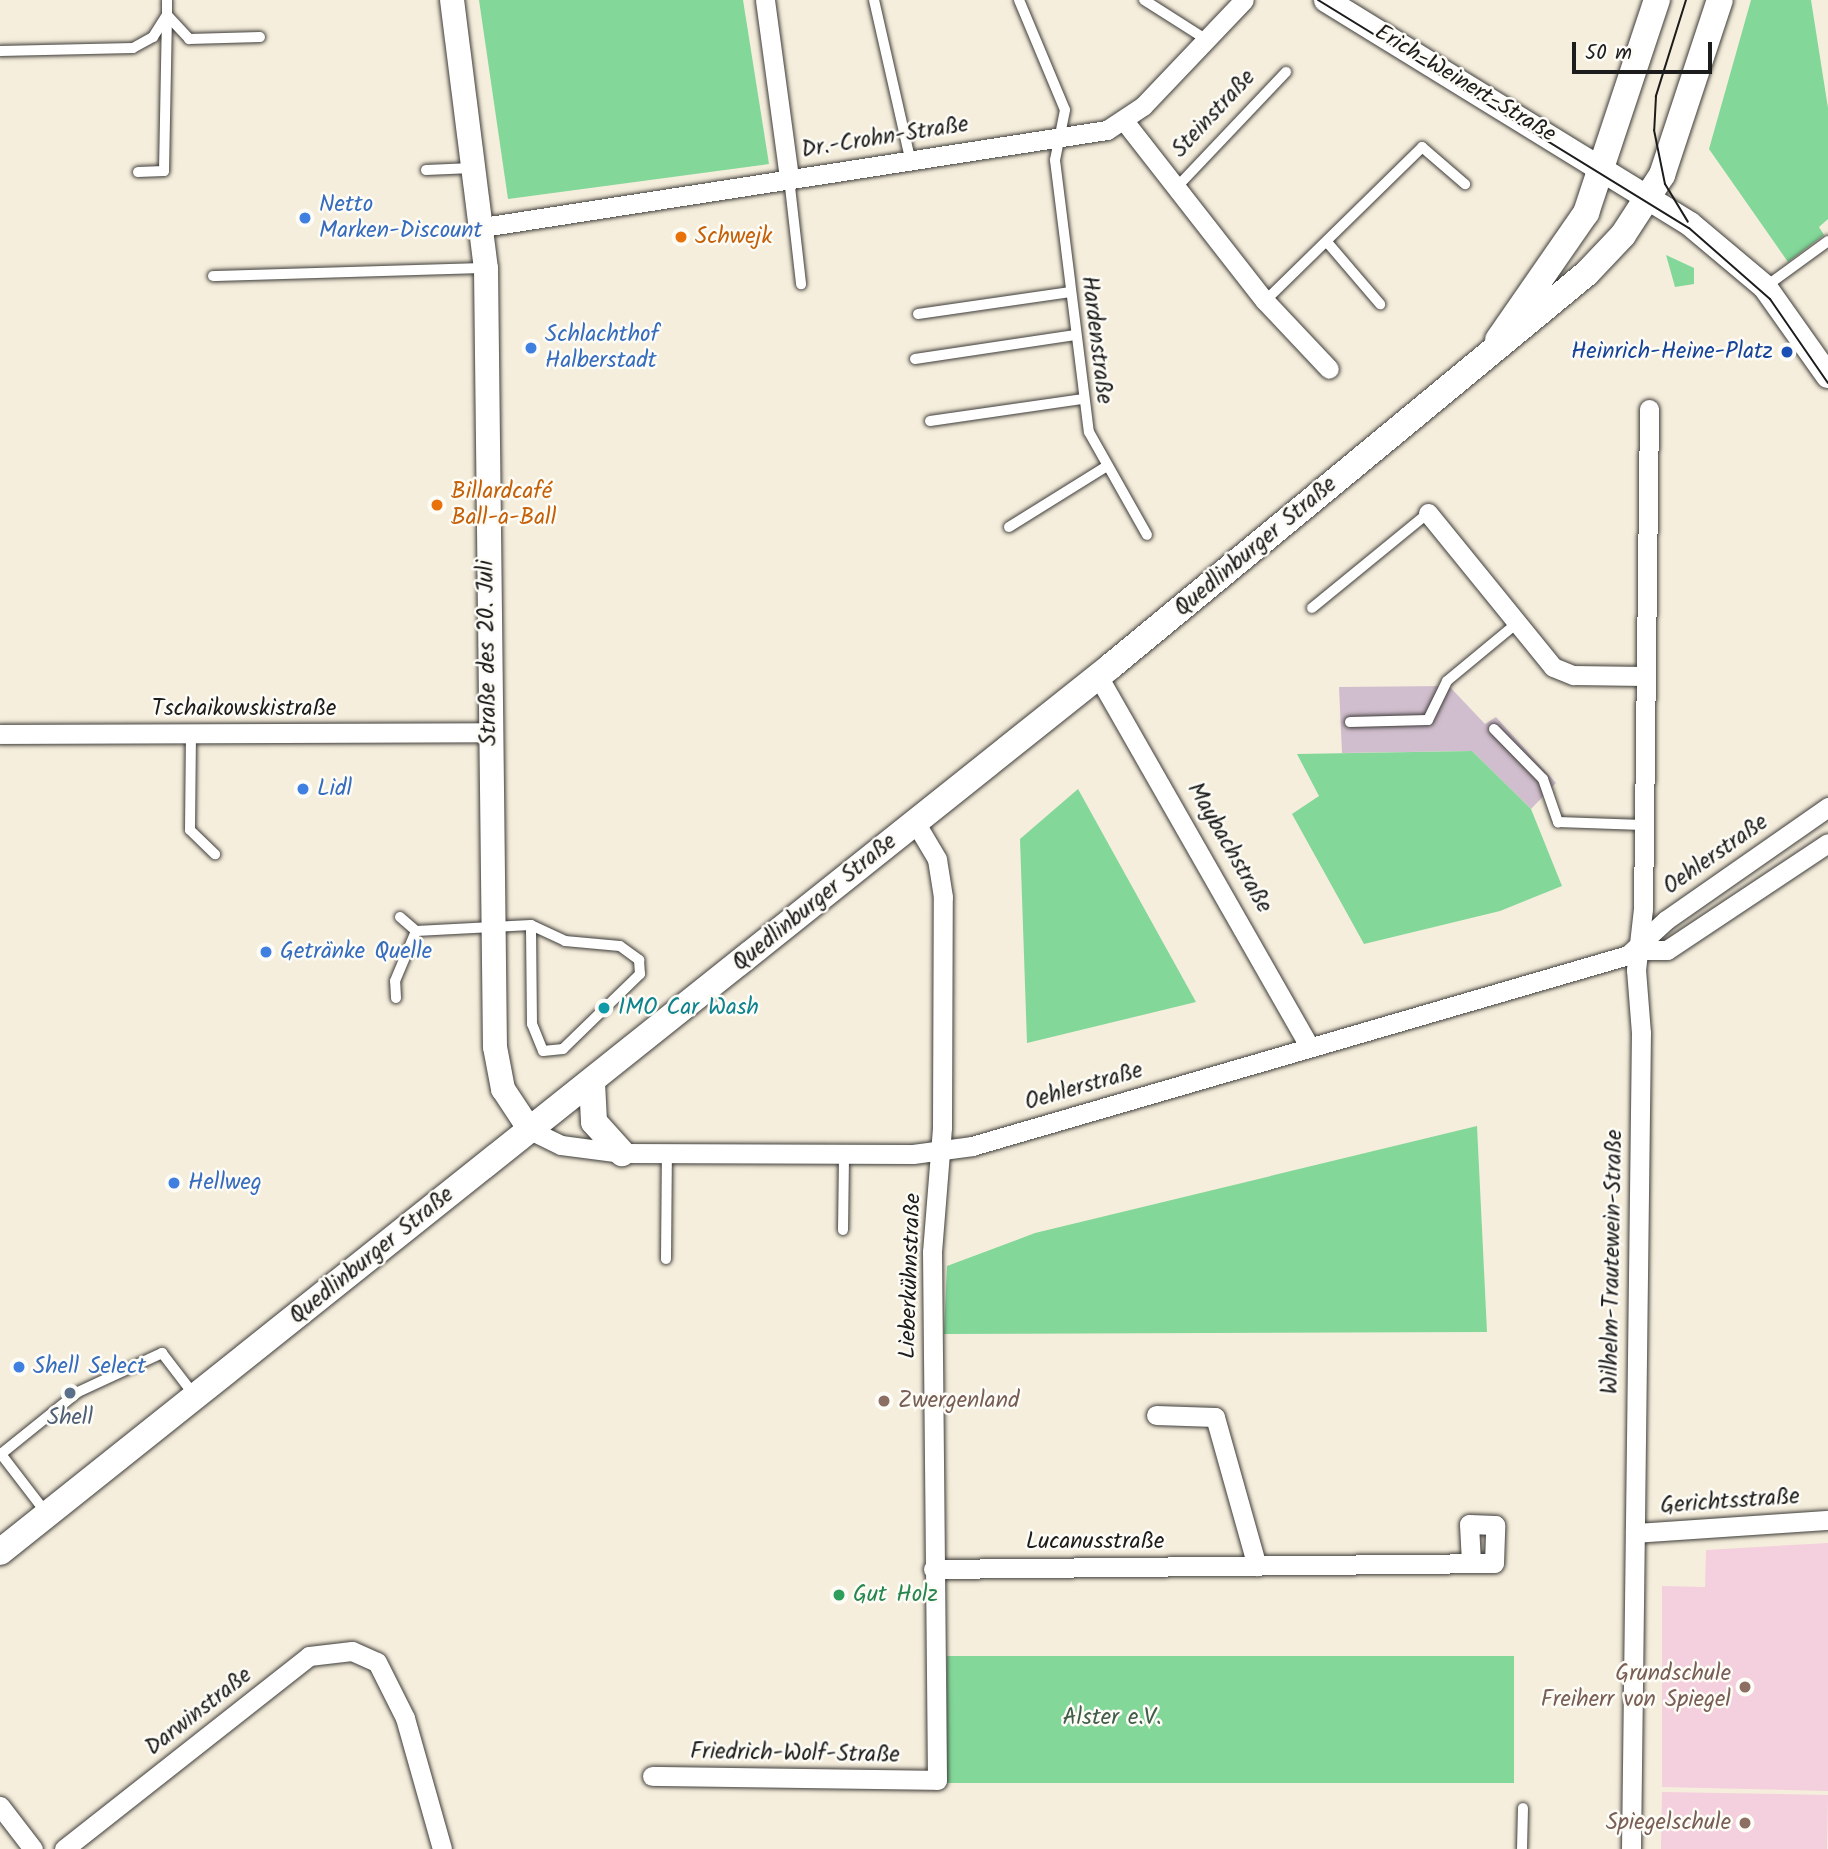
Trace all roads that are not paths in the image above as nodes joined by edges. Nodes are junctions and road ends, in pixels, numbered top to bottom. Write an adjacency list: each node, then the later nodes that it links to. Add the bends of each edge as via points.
1 (167, 0): 11 (lane)
2 (452, 0): 19 (street, Straße des 20. Juli)
3 (765, 0): 23 (street)
4 (874, 0): 18 (lane)
5 (1019, 0): 17 (lane, Hardenstraße, via 1065,110)
6 (1144, 0): 13 (lane)
7 (1244, 0): 13 (street)
8 (1326, 0): 20 (street, Erich-Weinert-Straße)
9 (1657, 0): 20 (main road, Quedlinburger Straße)
10 (1720, 0): 26 (main road, Quedlinburger Straße, via 1676,141)
11 (167, 15): 12 (lane, via 189,39); 14 (lane, via 153,37 133,48); 22 (lane, via 164,171)
12 (260, 37)
13 (1207, 40): 16 (street)
14 (0, 51)
15 (1286, 72): 25 (lane, Steinstraße)
16 (1125, 122): 17 (street, Dr.-Crohn-Straße); 25 (street, Steinstraße)
17 (1062, 136): 18 (street, Dr.-Crohn-Straße); 34 (lane, Hardenstraße, via 1055,160)
18 (910, 159): 23 (street, Dr.-Crohn-Straße)
19 (476, 167): 21 (lane); 27 (street, Straße des 20. Juli)
20 (1603, 168): 26 (street, Erich-Weinert-Straße); 39 (main road, Quedlinburger Straße, via 1586,213 1510,314)
21 (426, 170)
22 (138, 172)
23 (789, 178): 27 (street, Dr.-Crohn-Straße); 32 (lane)
24 (1465, 184): 29 (lane, via 1422,147)
25 (1176, 188): 35 (street, Steinstraße)
26 (1650, 197): 33 (street, Erich-Weinert-Straße); 39 (main road, Quedlinburger Straße, via 1603,258)
27 (483, 227): 30 (street, Straße des 20. Juli)
28 (1828, 241): 33 (lane)
29 (1327, 242): 35 (lane); 36 (lane)
30 (486, 268): 31 (lane); 56 (street, Straße des 20. Juli)
31 (213, 276)
32 (802, 284)
33 (1765, 287): 42 (street, Erich-Weinert-Straße)
34 (1070, 292): 37 (lane); 38 (lane, Hardenstraße)
35 (1265, 301): 41 (street, Steinstraße)
36 (1380, 303)
37 (918, 314)
38 (1075, 335): 40 (lane); 43 (lane, Hardenstraße)
39 (1493, 351): 52 (main road, Quedlinburger Straße)
40 (915, 359)
41 (1329, 369)
42 (1828, 376)
43 (1083, 399): 45 (lane); 46 (lane, Hardenstraße, via 1089,432)
44 (1649, 409): 53 (street, Wilhelm-Trautewein-Straße)
45 (930, 421)
46 (1107, 466): 48 (lane); 49 (lane, Hardenstraße)
47 (1428, 513): 50 (lane); 51 (street)
48 (1009, 527)
49 (1147, 535)
50 (1312, 608)
51 (1516, 624): 53 (street, via 1562,673); 54 (lane, via 1447,681 1428,720)
52 (1098, 676): 60 (main road, Quedlinburger Straße); 70 (street, Maybachstraße)
53 (1644, 676): 61 (street, Wilhelm-Trautewein-Straße)
54 (1350, 722)
55 (1494, 729): 61 (lane, via 1543,779 1558,822)
56 (489, 732): 58 (street, Tschaikowskistraße); 66 (street, Straße des 20. Juli)
57 (0, 734): 58 (street, Tschaikowskistraße)
58 (191, 734): 63 (lane, via 190,830)
59 (1828, 807): 68 (street, Oehlerstraße, via 1666,920)
60 (915, 822): 71 (main road, Quedlinburger Straße); 73 (street, Lieberkühnstraße, via 937,859 943,897)
61 (1643, 825): 68 (street, Wilhelm-Trautewein-Straße)
62 (1828, 843): 68 (street, Oehlerstraße, via 1667,950)
63 (215, 854)
64 (400, 917): 67 (lane)
65 (531, 925): 65 (lane, via 532,1024 543,1051 553,1053 632,984 640,974 639,960 620,946 565,941); 66 (lane)
66 (492, 926): 67 (lane); 72 (street, Straße des 20. Juli, via 498,1069 510,1105)
67 (416, 931): 69 (lane, via 396,981)
68 (1639, 950): 70 (street, Oehlerstraße); 83 (street, Wilhelm-Trautewein-Straße)
69 (396, 998)
70 (1310, 1047): 73 (street, Oehlerstraße)
71 (592, 1083): 72 (main road, Quedlinburger Straße); 74 (main road, via 594,1122)
72 (530, 1130): 74 (street, Oehlerstraße, via 561,1145); 79 (main road, Quedlinburger Straße)
73 (940, 1152): 76 (street, Oehlerstraße); 87 (street, Lieberkühnstraße, via 932,1252)
74 (622, 1153): 75 (street, Oehlerstraße)
75 (667, 1153): 76 (street, Oehlerstraße); 78 (lane)
76 (844, 1154): 77 (lane)
77 (843, 1230)
78 (666, 1259)
79 (196, 1396): 81 (main road, Quedlinburger Straße); 81 (lane, via 162,1353 78,1392 1,1454)
80 (1156, 1415): 86 (street, via 1215,1417)
81 (47, 1514): 84 (main road, Quedlinburger Straße)
82 (1828, 1520): 83 (street, Gerichtsstraße)
83 (1635, 1533): 96 (street, Wilhelm-Trautewein-Straße)
84 (0, 1552)
85 (1471, 1562): 86 (street, Lucanusstraße)
86 (1257, 1566): 87 (street, Lucanusstraße)
87 (933, 1569): 89 (street, Lieberkühnstraße)
88 (652, 1776): 89 (street, Friedrich-Wolf-Straße)
89 (937, 1780)
90 (0, 1806): 92 (street)
91 (1522, 1808): 95 (lane)
92 (33, 1849)
93 (64, 1849): 94 (street, Darwinstraße, via 309,1656 352,1651 377,1662 405,1717)
94 (442, 1849)
95 (1522, 1849)
96 (1631, 1849)

